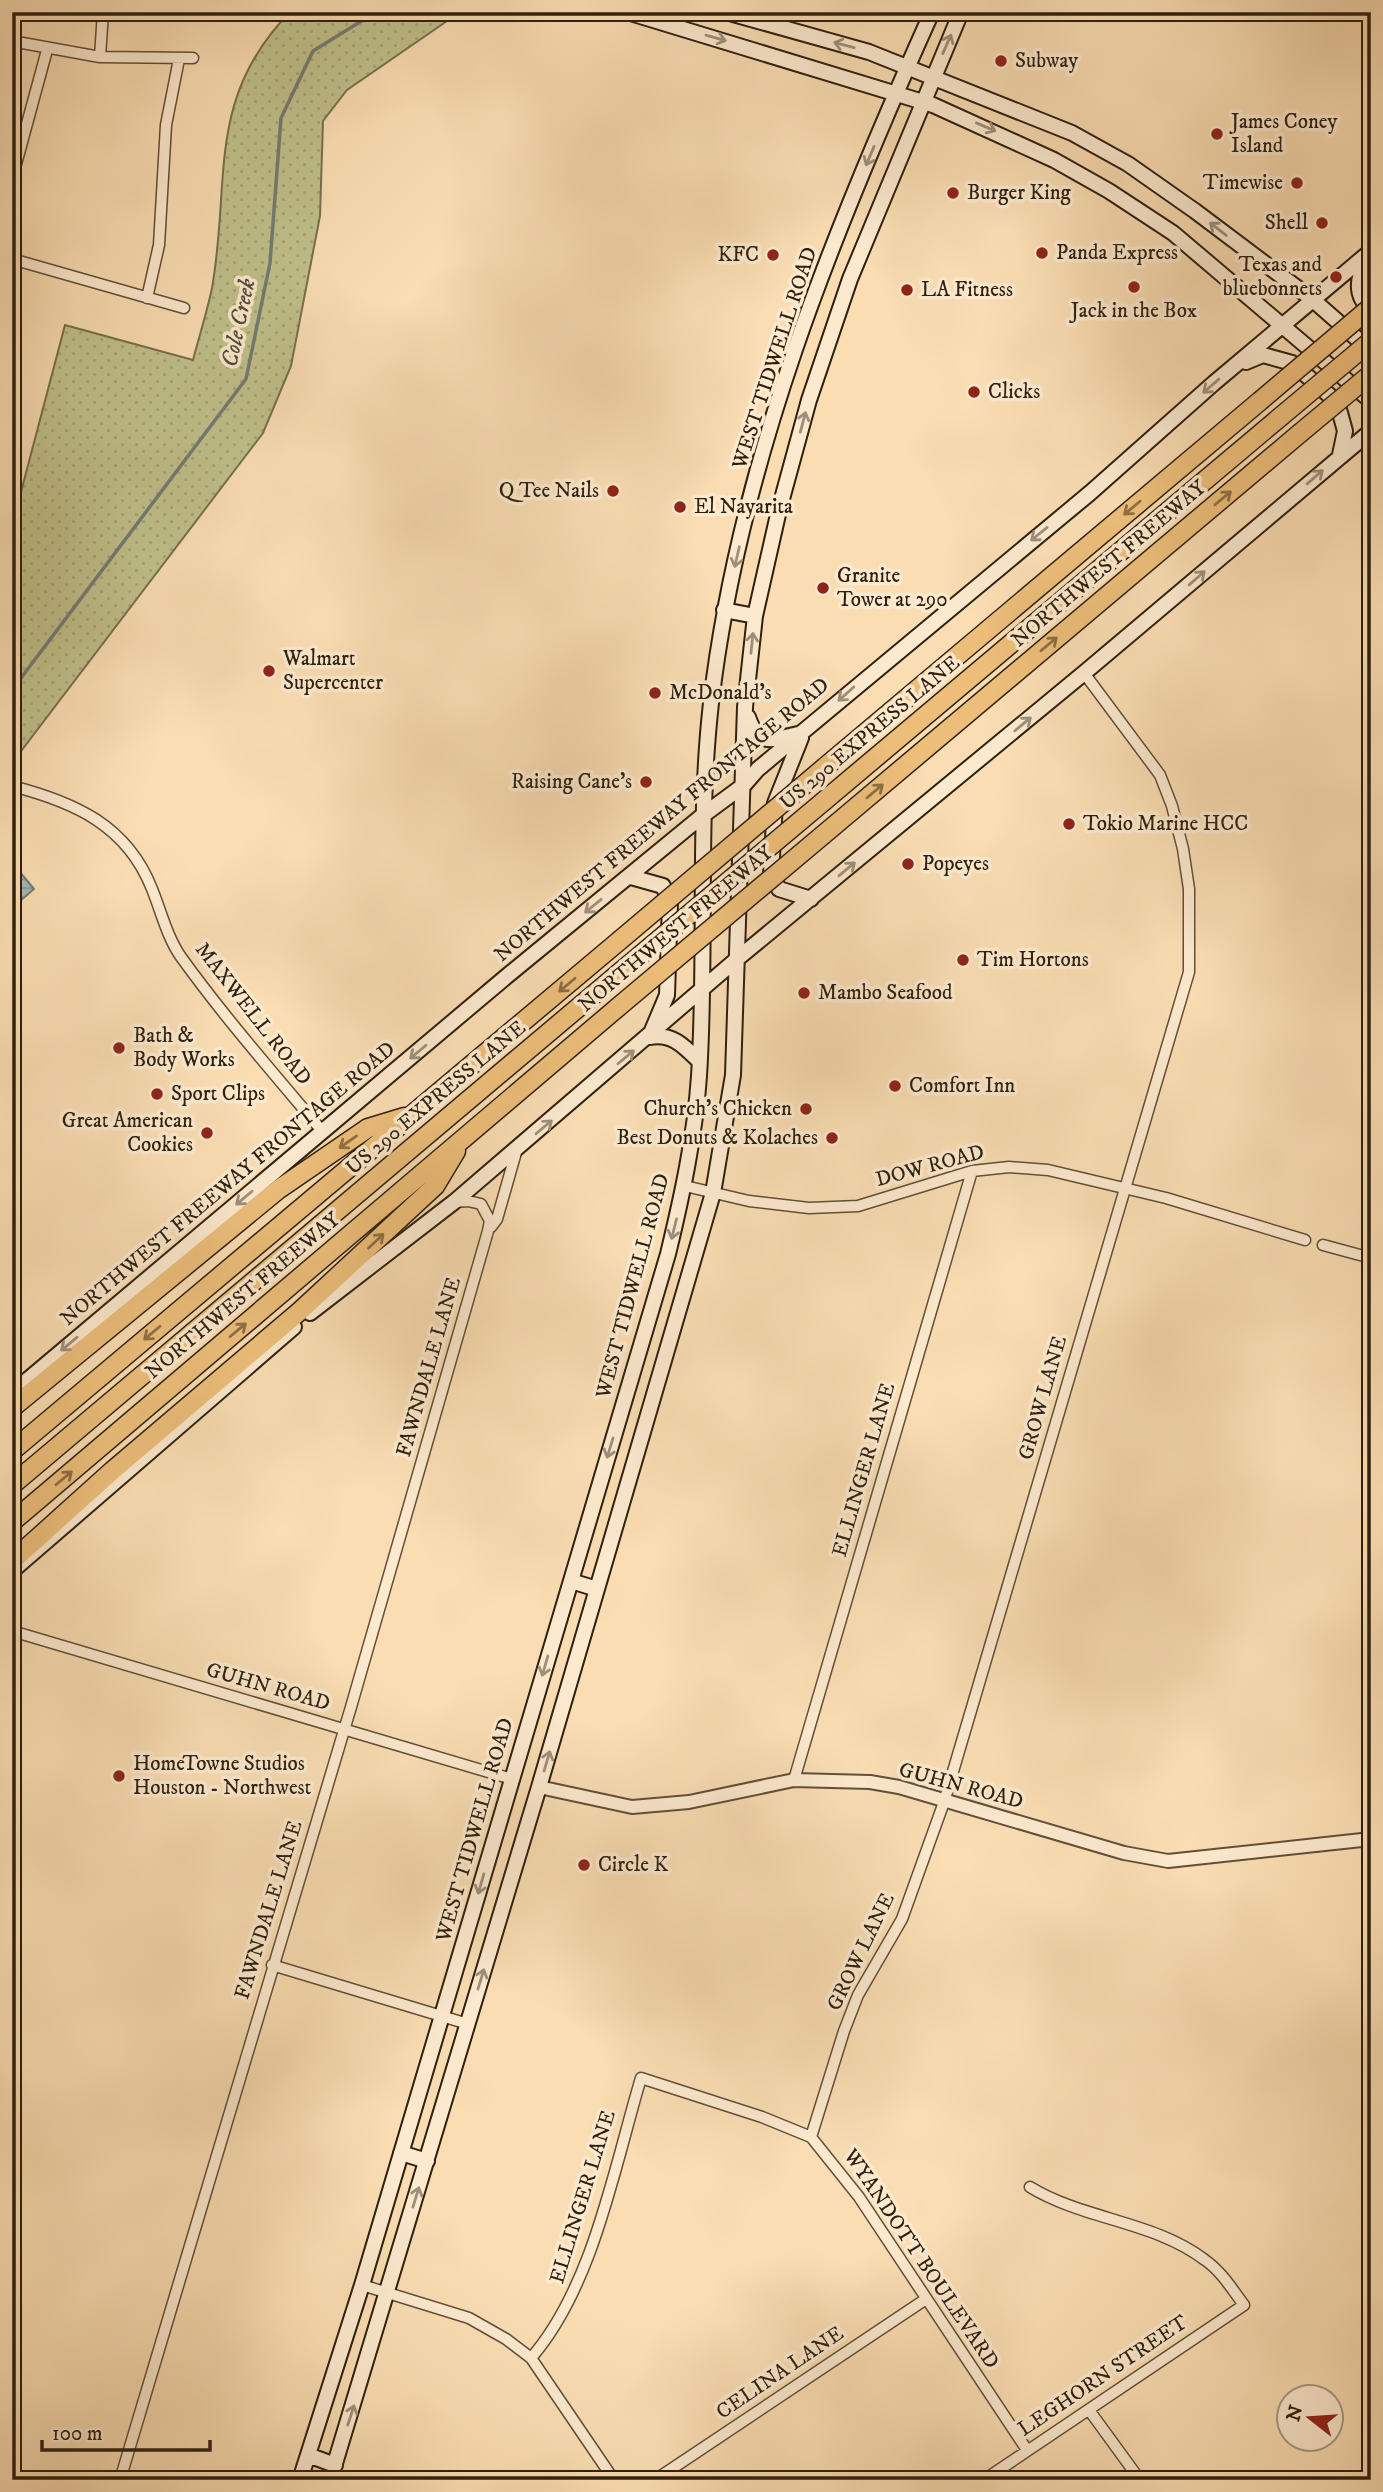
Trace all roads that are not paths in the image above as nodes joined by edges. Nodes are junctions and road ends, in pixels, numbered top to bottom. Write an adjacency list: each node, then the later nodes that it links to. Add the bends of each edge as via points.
1 (103, 12): 8 (street)
2 (627, 12): 13 (main road, one-way to 13)
3 (726, 12): 11 (main road, one-way to 3)
4 (932, 12): 11 (main road, WEST TIDWELL ROAD)
5 (961, 12): 12 (main road, one-way to 5)
6 (17, 43): 7 (street)
7 (47, 50): 8 (street); 15 (street)
8 (100, 57): 10 (street)
9 (193, 58): 10 (street)
10 (179, 59): 18 (street, via 166,125 159,245)
11 (908, 66): 12 (main road); 13 (main road, WEST TIDWELL ROAD)
12 (933, 76): 14 (main road); 19 (main road, one-way to 12, via 1128,164 1072,133)
13 (897, 93): 14 (main road); 30 (main road, WEST TIDWELL ROAD, one-way to 30, via 840,228 782,390)
14 (923, 102): 22 (main road, one-way to 22, via 994,130 1109,191 1174,233); 31 (main road, one-way to 14, via 779,510 830,335)
15 (12, 179)
16 (1369, 253): 19 (main road, NORTHWEST FREEWAY FRONTAGE ROAD); 21 (main road, via 1358,290)
17 (12, 259): 18 (street)
18 (147, 298): 20 (street)
19 (1312, 299): 22 (main road, NORTHWEST FREEWAY FRONTAGE ROAD); 24 (main road)
20 (184, 308)
21 (1371, 309): 44 (highway, NORTHWEST FREEWAY, one-way to 44, bridge)
22 (1282, 326): 25 (main road, NORTHWEST FREEWAY FRONTAGE ROAD); 27 (main road)
23 (1371, 341): 62 (highway, US 290 EXPRESS LANE, bridge)
24 (1371, 351)
25 (1233, 367): 29 (main road, via 1264,355 1292,363 1338,402 1345,431); 34 (main road, NORTHWEST FREEWAY FRONTAGE ROAD, one-way to 34)
26 (1371, 374): 46 (highway, NORTHWEST FREEWAY, one-way to 26, bridge)
27 (1371, 401)
28 (1371, 430): 29 (main road)
29 (1340, 455): 32 (main road, one-way to 29)
30 (724, 610): 31 (main road); 37 (main road, WEST TIDWELL ROAD)
31 (755, 616): 33 (main road, one-way to 31)
32 (1084, 673): 39 (main road, one-way to 32); 50 (street, GROW LANE, via 1160,775 1183,849 1189,889 1189,972)
33 (745, 707): 34 (main road, via 752,730 763,739); 35 (main road)
34 (803, 733): 35 (main road, NORTHWEST FREEWAY FRONTAGE ROAD); 39 (main road, via 777,792 771,874 779,889)
35 (744, 785): 37 (main road, NORTHWEST FREEWAY FRONTAGE ROAD); 40 (main road)
36 (12, 786): 45 (street, MAXWELL ROAD, via 53,796 100,820 133,850 179,954)
37 (702, 816): 38 (main road, NORTHWEST FREEWAY FRONTAGE ROAD); 41 (main road, WEST TIDWELL ROAD)
38 (631, 877): 42 (main road, via 663,886 670,902 667,995); 45 (main road, NORTHWEST FREEWAY FRONTAGE ROAD, one-way to 45)
39 (811, 900): 40 (main road)
40 (737, 959): 41 (main road); 51 (main road, via 733,1075)
41 (701, 992): 42 (main road); 43 (main road, WEST TIDWELL ROAD)
42 (649, 1037): 43 (main road, via 671,1038); 47 (main road, one-way to 42)
43 (699, 1061): 49 (main road, WEST TIDWELL ROAD)
44 (411, 1115): 60 (highway, one-way to 60, via 368,1128 279,1189); 61 (highway, NORTHWEST FREEWAY, one-way to 61)
45 (323, 1132): 59 (main road, NORTHWEST FREEWAY FRONTAGE ROAD, one-way to 59)
46 (463, 1139): 63 (highway, NORTHWEST FREEWAY, one-way to 46); 64 (highway, one-way to 46, via 300,1311 435,1186)
47 (517, 1149): 52 (main road); 53 (street, FAWNDALE LANE, via 497,1219)
48 (972, 1171): 50 (street, DOW ROAD, via 1009,1167 1052,1170); 51 (street, DOW ROAD, via 858,1206 809,1208); 71 (street, ELLINGER LANE)
49 (685, 1186): 51 (street, DOW ROAD); 57 (main road, WEST TIDWELL ROAD, one-way to 57)
50 (1124, 1188): 54 (street, DOW ROAD); 73 (street, GROW LANE)
51 (713, 1193): 58 (main road)
52 (454, 1202): 53 (street, via 481,1204 488,1211); 65 (main road, via 322,1303)
53 (488, 1231): 69 (street, FAWNDALE LANE)
54 (1305, 1240)
55 (1323, 1245): 56 (street)
56 (1371, 1258)
57 (630, 1379): 58 (main road); 66 (main road, WEST TIDWELL ROAD, one-way to 66)
58 (656, 1388): 67 (main road)
59 (12, 1393)
60 (12, 1408)
61 (12, 1451)
62 (12, 1485)
63 (12, 1522)
64 (12, 1561)
65 (12, 1571)
66 (570, 1581): 67 (main road); 70 (main road, WEST TIDWELL ROAD, one-way to 70)
67 (597, 1589): 72 (main road, one-way to 67)
68 (12, 1631): 69 (street, GUHN ROAD)
69 (344, 1729): 70 (street, GUHN ROAD); 75 (street, FAWNDALE LANE)
70 (512, 1779): 76 (main road, WEST TIDWELL ROAD, one-way to 76)
71 (794, 1780): 72 (street, GUHN ROAD, via 654,1807 632,1807); 73 (street, GUHN ROAD, via 870,1782)
72 (539, 1787): 77 (main road, one-way to 72)
73 (944, 1802): 74 (street, GUHN ROAD, via 1168,1861); 79 (street, GROW LANE, via 902,1919 858,1995)
74 (1371, 1839)
75 (272, 1965): 76 (street); 93 (street, FAWNDALE LANE)
76 (442, 2016): 77 (street); 80 (main road, WEST TIDWELL ROAD)
77 (468, 2024): 81 (main road)
78 (640, 2078): 79 (street, WYANDOTT BOULEVARD); 86 (street, ELLINGER LANE, via 574,2293)
79 (811, 2137): 85 (street, WYANDOTT BOULEVARD, via 859,2197)
80 (401, 2153): 81 (main road); 83 (main road, WEST TIDWELL ROAD)
81 (428, 2161): 84 (main road, one-way to 81)
82 (1030, 2187): 87 (street, LEGHORN STREET, via 1061,2203 1192,2250 1219,2273 1244,2305)
83 (362, 2285): 84 (street); 89 (main road, WEST TIDWELL ROAD)
84 (388, 2292): 86 (street, via 480,2323); 90 (main road, one-way to 84)
85 (926, 2299): 88 (street, WYANDOTT BOULEVARD); 97 (street, CELINA LANE)
86 (531, 2358): 96 (street)
87 (1089, 2410): 88 (street, LEGHORN STREET); 99 (street)
88 (1027, 2450): 98 (street, LEGHORN STREET)
89 (308, 2455): 90 (main road); 94 (main road, WEST TIDWELL ROAD)
90 (335, 2465): 95 (main road)
91 (12, 2476): 92 (street)
92 (27, 2480)
93 (120, 2480)
94 (300, 2480)
95 (330, 2480)
96 (614, 2480)
97 (655, 2480)
98 (984, 2480)
99 (1140, 2480)

